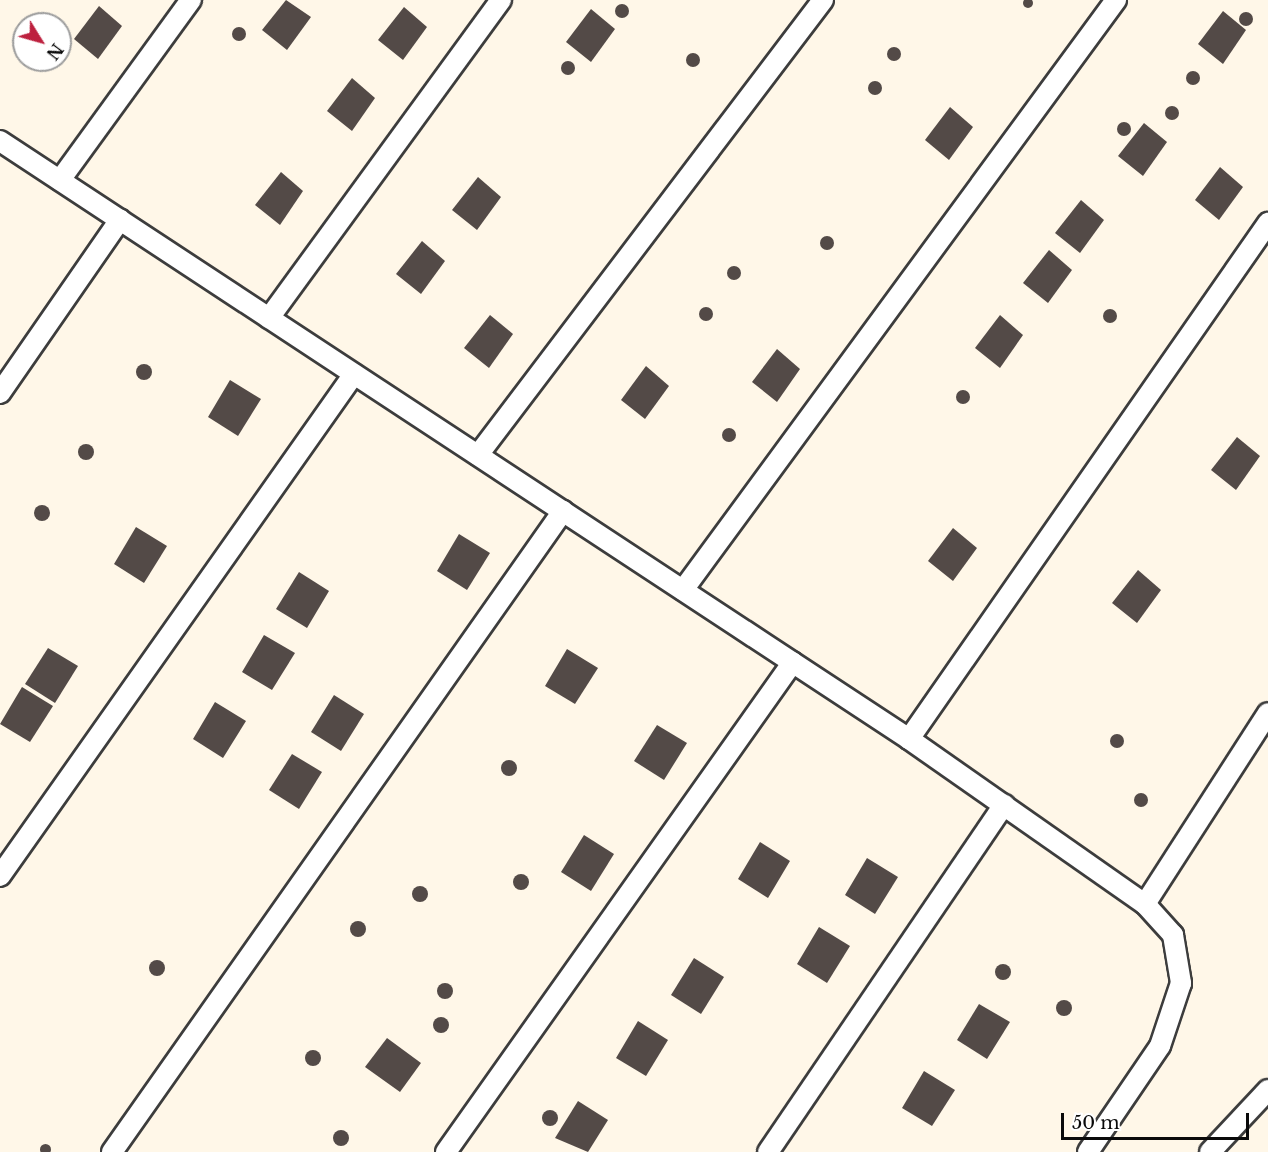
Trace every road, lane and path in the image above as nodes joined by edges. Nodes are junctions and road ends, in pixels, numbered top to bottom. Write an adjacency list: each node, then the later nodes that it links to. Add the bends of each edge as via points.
1 (191, 0): 6 (street)
2 (501, 0): 9 (street)
3 (824, 0): 12 (street)
4 (1116, 0): 14 (street)
5 (0, 141): 6 (street)
6 (60, 180): 7 (street)
7 (120, 220): 9 (street); 11 (street)
8 (1268, 223): 17 (street)
9 (269, 318): 10 (street)
10 (354, 374): 12 (street); 19 (street)
11 (0, 393)
12 (478, 455): 13 (street)
13 (563, 511): 14 (street); 22 (street)
14 (683, 590): 15 (street)
15 (793, 662): 17 (street); 23 (street)
16 (1268, 713): 20 (street)
17 (909, 739): 18 (street)
18 (1004, 805): 20 (street); 24 (street)
19 (0, 876)
20 (1145, 904): 25 (street, via 1173,935 1181,983 1161,1046)
21 (1268, 1090): 26 (street)
22 (112, 1152)
23 (446, 1152)
24 (768, 1152)
25 (1088, 1152)
26 (1210, 1152)

